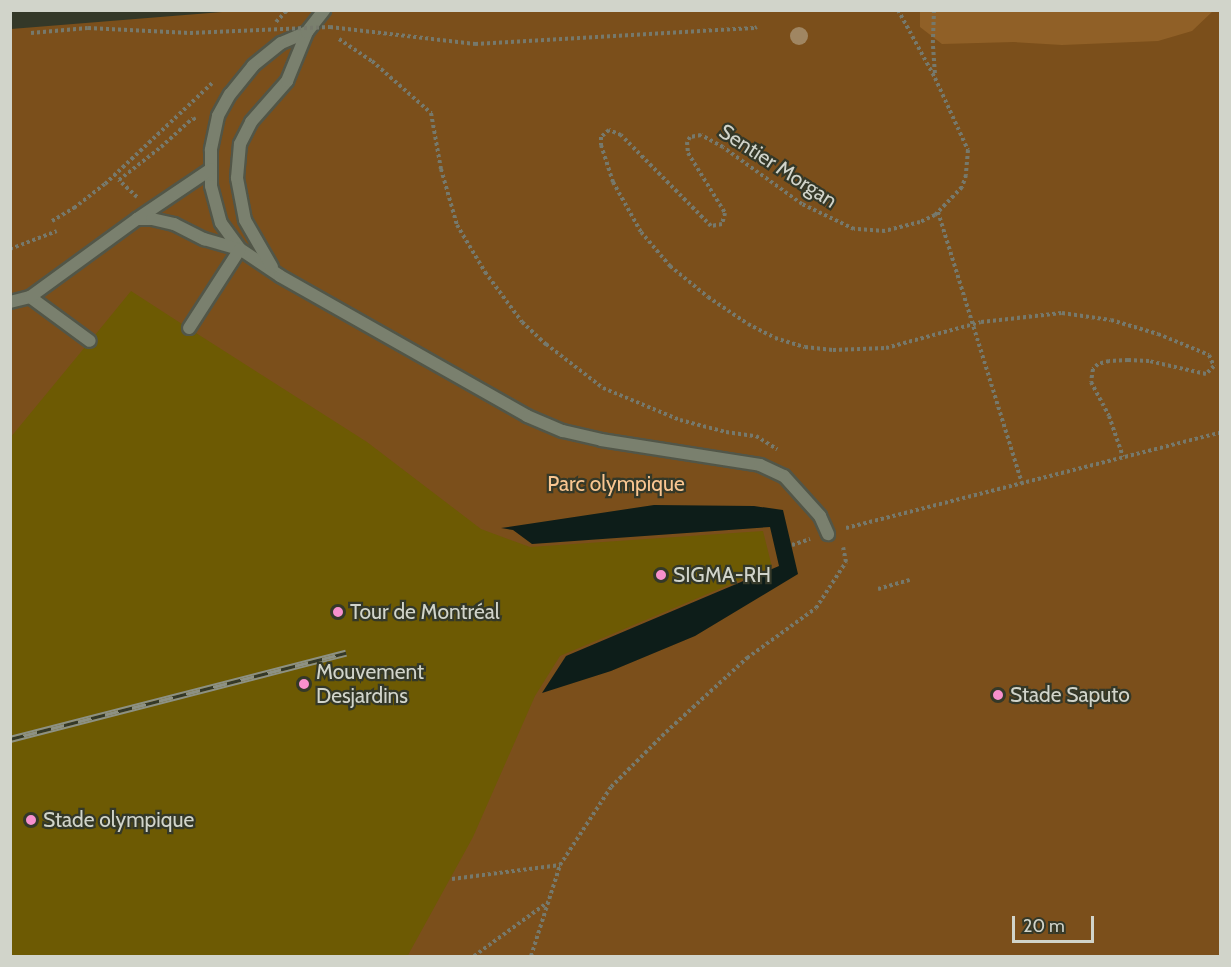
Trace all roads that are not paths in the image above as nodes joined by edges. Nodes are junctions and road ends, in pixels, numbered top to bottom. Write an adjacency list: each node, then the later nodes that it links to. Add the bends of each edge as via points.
1 (324, 10): 2 (lane)
2 (307, 32): 3 (lane, via 281,44 253,66 230,94 218,116); 6 (lane, via 286,81 251,122 240,144 237,178 245,220 261,252)
3 (211, 169): 4 (lane); 5 (lane, via 211,186 221,223)
4 (137, 219): 5 (lane, via 174,224); 7 (lane)
5 (240, 249): 6 (lane); 9 (lane)
6 (278, 274): 11 (lane, via 463,382 563,431 666,452 760,465 784,476 820,516)
7 (30, 297): 8 (lane); 10 (lane)
8 (10, 302)
9 (189, 328)
10 (90, 341)
11 (828, 534)

